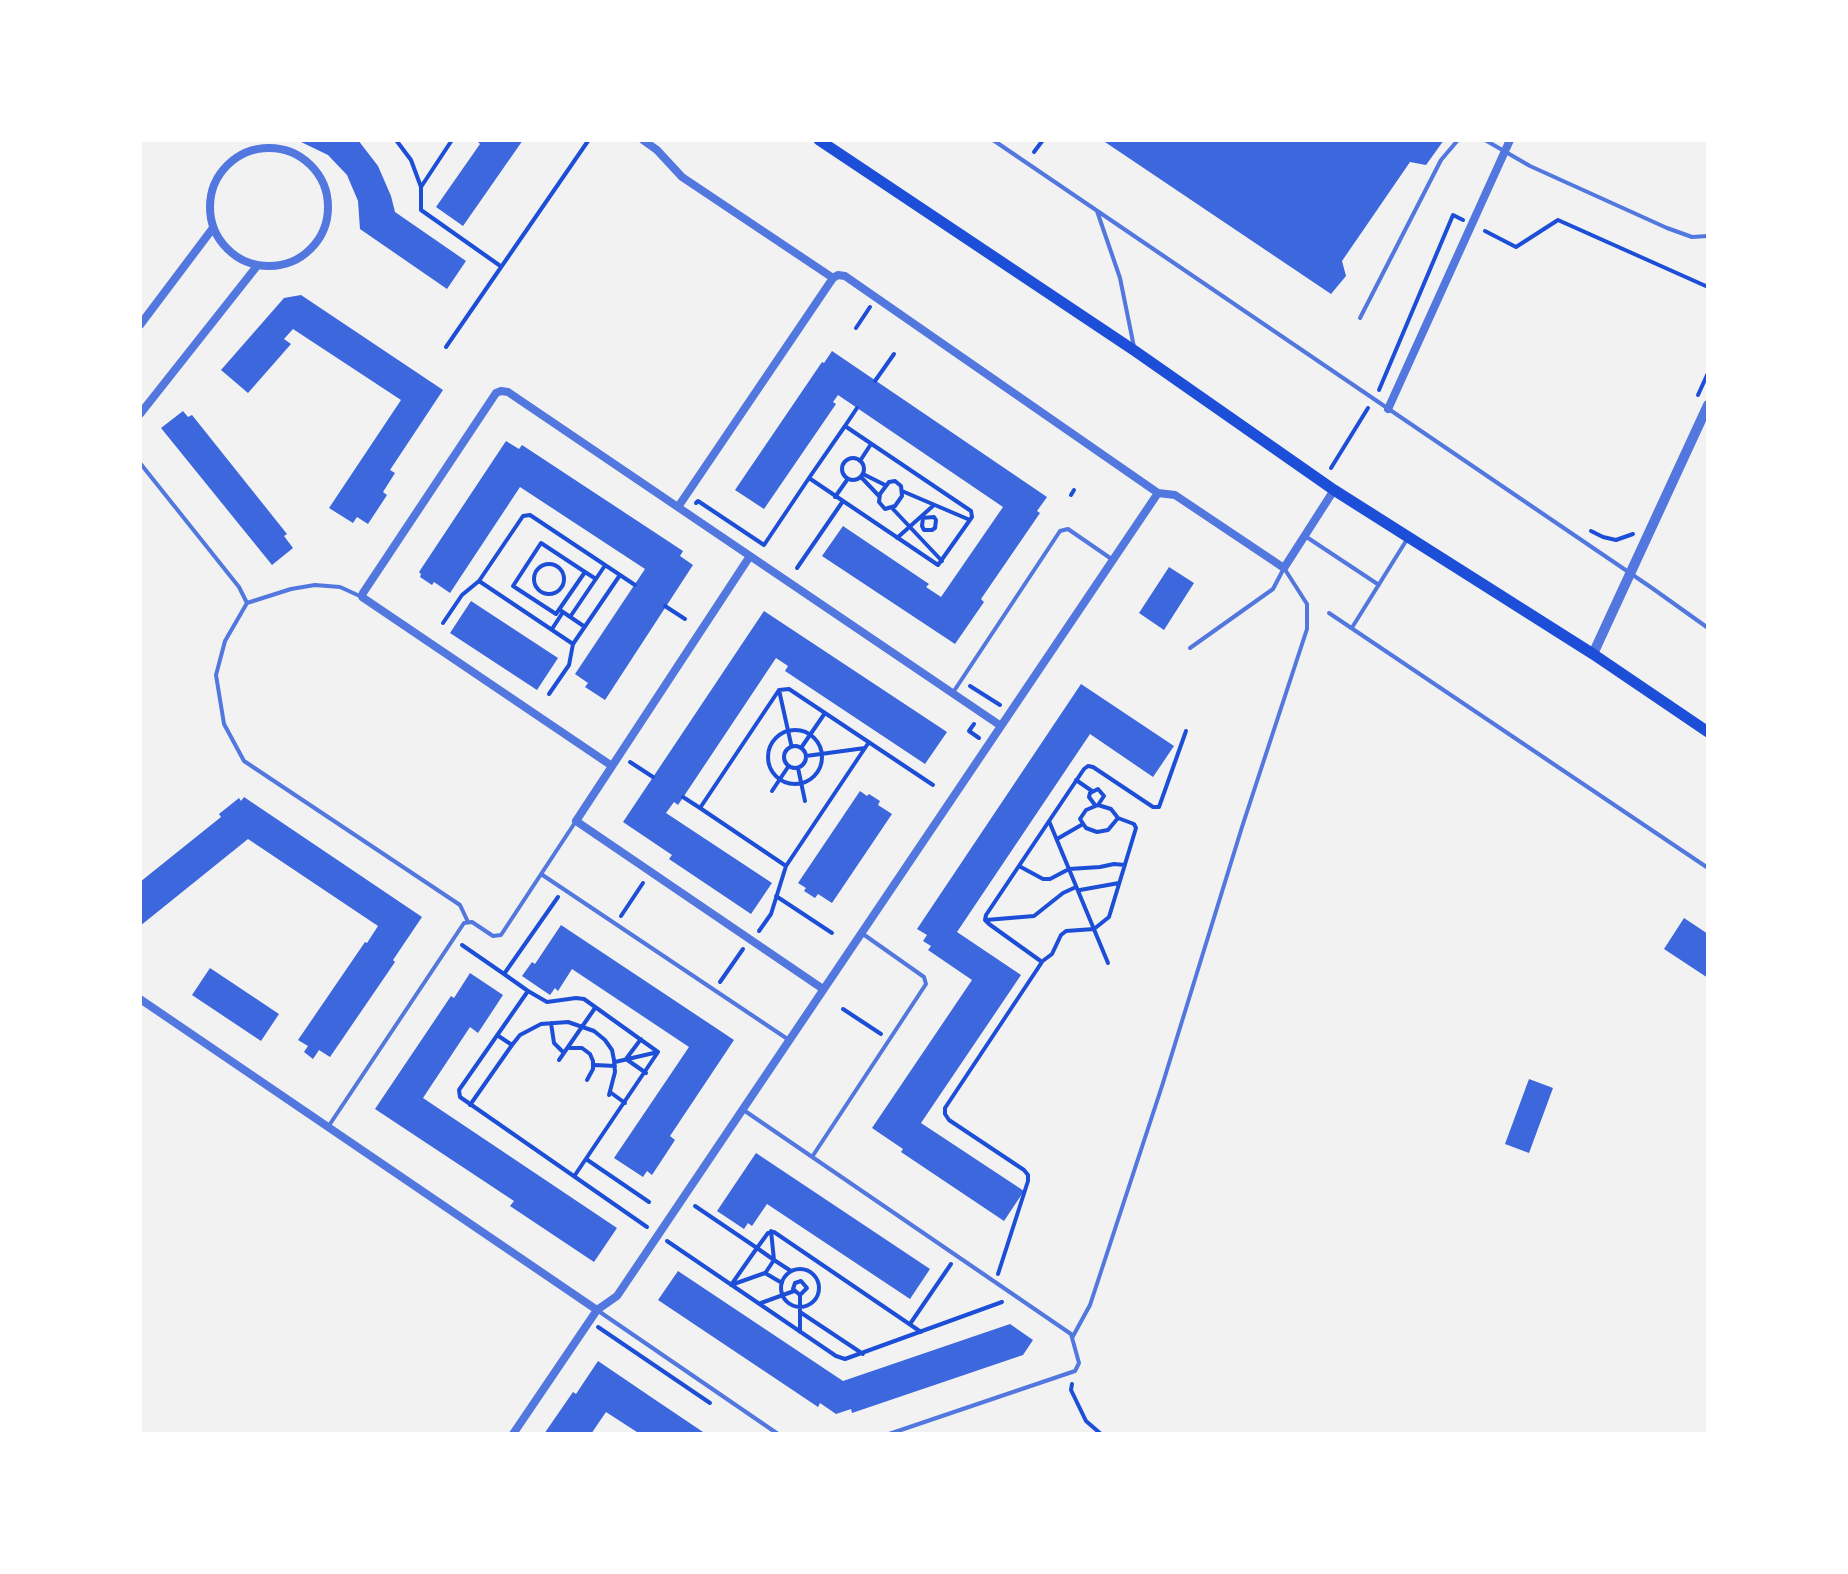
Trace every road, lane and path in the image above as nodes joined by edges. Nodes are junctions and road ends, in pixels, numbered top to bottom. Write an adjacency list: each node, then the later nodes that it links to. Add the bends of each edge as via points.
1 (244, 140): 13 (street)
2 (396, 140): 15 (path)
3 (452, 140): 15 (path)
4 (586, 140): 21 (path)
5 (643, 140): 22 (street, via 682,177)
6 (820, 140): 29 (main road)
7 (993, 140): 16 (lane)
8 (1042, 140): 12 (path, via 1032,154)
9 (1458, 140): 25 (lane, via 1441,160)
10 (1484, 140): 14 (lane)
11 (1510, 140): 14 (street)
12 (1022, 147)
13 (252, 150): 18 (street, via 220,172 209,210); 20 (street, via 271,147 307,161 328,194 329,214 312,249 296,261)
14 (1505, 151): 17 (street); 19 (lane, via 1667,228)
15 (421, 187): 21 (path, via 421,210)
16 (1096, 209): 29 (lane); 33 (lane)
17 (1472, 224): 23 (path, via 1516,248 1558,220); 33 (path, via 1454,215); 36 (street)
18 (213, 228): 20 (street, via 223,246); 26 (street)
19 (1708, 236)
20 (257, 266): 38 (street)
21 (501, 266): 28 (path)
22 (833, 278): 24 (street, via 845,276); 56 (street)
23 (1708, 286)
24 (877, 298): 27 (path); 50 (street)
25 (1360, 318)
26 (140, 325)
27 (856, 328)
28 (446, 347)
29 (1135, 351): 46 (main road)
30 (894, 354): 32 (path)
31 (1708, 373): 37 (path)
32 (876, 380)
33 (1374, 399): 36 (lane); 46 (path)
34 (1708, 405): 76 (street)
35 (857, 408): 39 (path)
36 (1388, 408): 76 (lane)
37 (1693, 408)
38 (140, 414)
39 (845, 426): 40 (path); 44 (path)
40 (871, 444): 41 (path); 58 (path, via 971,511)
41 (860, 460): 43 (path); 45 (path, via 844,463)
42 (140, 463): 87 (lane)
43 (862, 476): 45 (path); 47 (path); 52 (path)
44 (809, 478): 51 (path); 53 (path, via 764,546)
45 (848, 479): 51 (path)
46 (1322, 481): 49 (main road)
47 (885, 485): 48 (path, via 894,481); 52 (path)
48 (902, 490): 55 (path); 57 (path)
49 (1334, 490): 62 (street); 63 (main road)
50 (1158, 493): 67 (street); 73 (street, via 1176,495)
51 (836, 496): 54 (path)
52 (879, 496): 57 (path, via 881,506)
53 (698, 501)
54 (843, 501): 64 (path); 72 (path)
55 (934, 505): 58 (path); 59 (path)
56 (678, 507): 65 (street); 85 (street, via 501,391)
57 (892, 508): 59 (path)
58 (970, 520): 68 (path)
59 (910, 528): 64 (path); 68 (path)
60 (1640, 529): 61 (path, via 1616,540)
61 (1590, 530)
62 (1304, 536): 73 (street); 81 (lane)
63 (1408, 537): 81 (lane); 100 (main road)
64 (897, 538): 68 (path, via 935,564)
65 (750, 556): 102 (street); 115 (street)
66 (563, 558): 69 (path, via 542,543); 71 (path); 75 (path)
67 (1113, 560): 102 (lane, via 1068,529 1060,531); 105 (street)
68 (942, 561)
69 (527, 564): 74 (path); 86 (path, via 513,586)
70 (604, 565): 77 (path); 78 (path); 79 (path, via 526,514)
71 (557, 567): 74 (path); 82 (path)
72 (797, 568)
73 (1284, 568): 99 (lane, via 1273,590); 206 (lane, via 1307,604 1307,629 1090,1305)
74 (536, 571): 83 (path, via 534,584)
75 (585, 572): 78 (path); 84 (path)
76 (1632, 574): 96 (lane); 100 (street)
77 (620, 575): 80 (path); 94 (path)
78 (596, 579): 91 (path)
79 (478, 581): 93 (path); 97 (path)
80 (634, 585)
81 (1379, 586): 95 (lane)
82 (561, 587): 83 (path); 84 (path)
83 (541, 591): 86 (path)
84 (570, 593): 89 (path)
85 (362, 597): 87 (lane, via 316,584); 115 (street)
86 (535, 600): 89 (path)
87 (247, 603): 146 (lane, via 216,675 224,724 244,761 460,905)
88 (665, 606): 92 (path)
89 (561, 611): 91 (path); 97 (path)
90 (1329, 612): 95 (lane)
91 (570, 617): 94 (path)
92 (685, 619)
93 (443, 623)
94 (585, 626): 98 (path)
95 (1352, 628): 136 (lane)
96 (1708, 628)
97 (552, 630): 98 (path)
98 (573, 644): 103 (path)
99 (1190, 648)
100 (1593, 654): 108 (main road)
101 (779, 690): 104 (path, via 789,689); 107 (path); 127 (path)
102 (952, 693): 105 (street)
103 (550, 694)
104 (825, 712): 109 (path); 110 (path)
105 (1001, 726): 149 (street)
106 (1186, 731): 119 (path, via 1159,807 1093,767)
107 (788, 732): 109 (path); 111 (path); 118 (path, via 768,754)
108 (1708, 732)
109 (810, 735): 112 (path); 113 (path)
110 (867, 745): 113 (path); 121 (path); 134 (path)
111 (791, 746): 112 (path); 116 (path, via 783,756)
112 (801, 748): 114 (path)
113 (821, 754): 114 (path); 120 (path, via 818,772)
114 (806, 756): 117 (path)
115 (612, 766): 129 (street)
116 (788, 767): 117 (path); 118 (path)
117 (798, 768): 120 (path)
118 (780, 780): 120 (path); 122 (path)
119 (1076, 780): 123 (path); 130 (path)
120 (801, 784): 125 (path)
121 (932, 785)
122 (772, 791)
123 (1092, 791): 126 (path, via 1089,798); 126 (path, via 1102,792)
124 (683, 797): 127 (path)
125 (805, 801)
126 (1097, 805): 128 (path); 131 (path, via 1082,814)
127 (700, 808): 134 (path)
128 (1118, 818): 131 (path, via 1102,832); 133 (path, via 1135,826)
129 (576, 820): 138 (street); 139 (lane)
130 (1049, 821): 132 (path); 135 (path)
131 (1082, 824): 132 (path)
132 (1056, 839): 137 (path)
133 (1124, 865): 137 (path); 140 (path)
134 (786, 866): 143 (path)
135 (1019, 866): 137 (path, via 1043,880); 145 (path)
136 (1708, 868)
137 (1069, 869): 141 (path)
138 (651, 872): 144 (path); 151 (street)
139 (541, 874): 142 (lane); 146 (lane, via 501,935)
140 (1119, 883): 141 (path); 147 (path, via 1109,917)
141 (1077, 888): 145 (path, via 1034,916); 147 (path)
142 (564, 889): 150 (path, via 504,974); 164 (lane)
143 (776, 896): 148 (path); 151 (path)
144 (621, 916)
145 (985, 920): 152 (path)
146 (468, 922): 150 (lane)
147 (1094, 929): 152 (path, via 1066,931); 153 (path)
148 (832, 933)
149 (862, 933): 156 (street); 165 (lane, via 927,980)
150 (454, 939): 178 (lane)
151 (750, 940): 154 (path); 156 (street)
152 (1042, 962): 193 (path, via 945,1114 1028,1175)
153 (1108, 963)
154 (720, 982)
155 (528, 990): 158 (path, via 546,1002 580,998)
156 (823, 990): 164 (street)
157 (140, 999): 178 (street)
158 (596, 1008): 161 (path); 163 (path)
159 (842, 1009): 165 (path)
160 (551, 1023): 161 (path); 166 (path, via 530,1029); 167 (path, via 554,1043)
161 (583, 1026): 167 (path); 171 (path, via 605,1040)
162 (497, 1035): 166 (path)
163 (641, 1039): 168 (path); 170 (path)
164 (789, 1040): 177 (street)
165 (889, 1040): 179 (lane)
166 (512, 1045): 176 (path)
167 (565, 1051): 169 (path); 172 (path, via 582,1048)
168 (658, 1052): 170 (path); 173 (path)
169 (559, 1060)
170 (626, 1060): 171 (path); 173 (path)
171 (615, 1064): 172 (path); 175 (path, via 609,1094)
172 (593, 1066): 174 (path)
173 (646, 1073): 175 (path)
174 (587, 1080)
175 (625, 1103): 180 (path)
176 (470, 1104)
177 (743, 1109): 179 (lane); 201 (street, via 617,1296)
178 (328, 1127): 201 (street)
179 (812, 1156): 193 (lane)
180 (586, 1158): 181 (path); 182 (path)
181 (574, 1176)
182 (649, 1202)
183 (695, 1206): 185 (path)
184 (770, 1231): 185 (path); 186 (path); 202 (path)
185 (757, 1248): 186 (path); 190 (path, via 731,1284)
186 (774, 1260): 189 (path); 190 (path)
187 (950, 1264): 202 (path)
188 (800, 1269): 189 (path); 191 (path); 192 (path)
189 (791, 1271): 194 (path)
190 (765, 1273): 194 (path)
191 (800, 1281): 195 (path); 196 (path)
192 (818, 1281): 195 (path); 200 (path, via 816,1298)
193 (995, 1282): 206 (lane)
194 (782, 1283): 197 (path)
195 (806, 1285): 198 (path)
196 (794, 1291): 197 (path); 198 (path)
197 (782, 1295): 199 (path); 200 (path)
198 (800, 1295): 200 (path)
199 (759, 1304)
200 (800, 1309): 204 (path); 207 (path)
201 (597, 1310): 210 (street); 211 (lane)
202 (910, 1324): 205 (path)
203 (597, 1326): 209 (path)
204 (800, 1332)
205 (922, 1332)
206 (1072, 1338): 208 (lane)
207 (862, 1354)
208 (1075, 1371): 212 (lane); 213 (path, via 1071,1390 1086,1421)
209 (720, 1410)
210 (514, 1434)
211 (778, 1434)
212 (890, 1434)
213 (1101, 1434)

